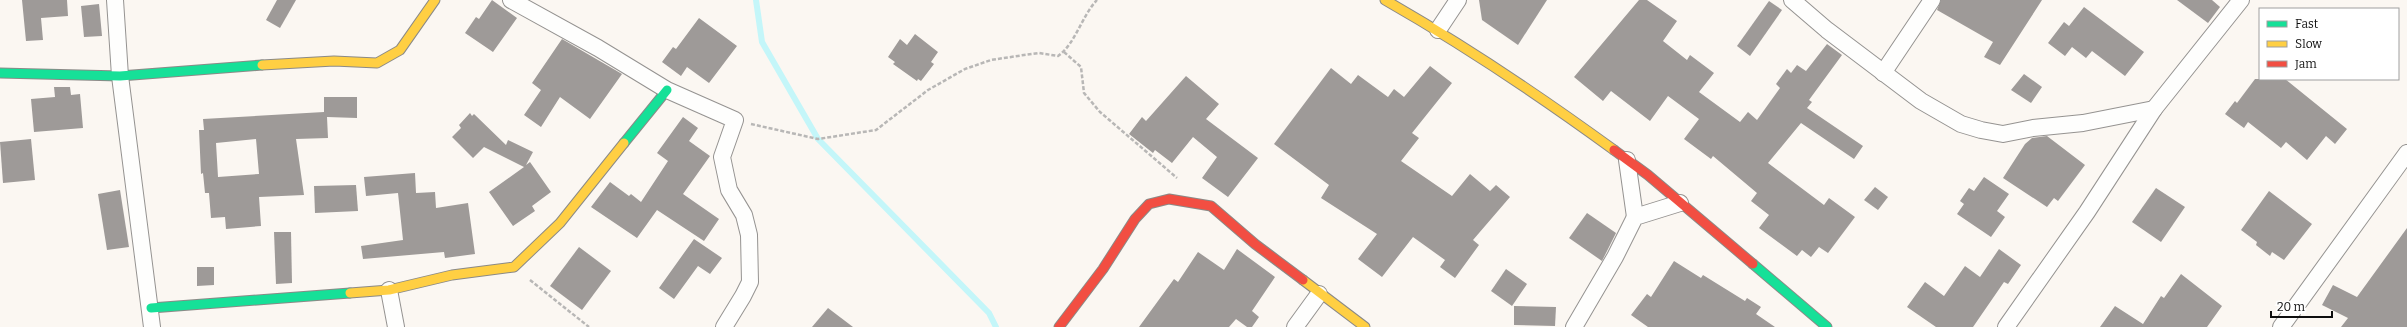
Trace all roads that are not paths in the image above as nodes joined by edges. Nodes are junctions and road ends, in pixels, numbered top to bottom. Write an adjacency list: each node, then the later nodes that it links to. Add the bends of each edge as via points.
1 (115, 0): 12 (street)
2 (435, 0): 12 (street, via 400,50 377,63 334,61 215,67)
3 (511, 0): 13 (street)
4 (1385, 0): 9 (street)
5 (1458, 0): 9 (street)
6 (1792, 0): 11 (street)
7 (1932, 0): 11 (street)
8 (2241, 0): 14 (street)
9 (1438, 30): 16 (street)
10 (0, 73): 12 (street)
11 (1883, 73): 14 (street, via 1943,115 1961,124 2002,134)
12 (120, 76): 21 (street)
13 (667, 90): 19 (street, via 560,223 514,267 452,275); 24 (street, via 735,120 722,157 729,190 744,215 749,235 750,282)
14 (2154, 110): 30 (street, via 2087,212)
15 (2407, 153): 31 (street)
16 (1628, 160): 17 (street); 18 (street)
17 (1680, 203): 18 (street); 29 (street)
18 (1635, 217): 28 (street)
19 (388, 290): 21 (street); 23 (street)
20 (1319, 294): 25 (street, via 1211,206 1160,200 1149,204 1135,219 1103,269); 26 (street); 27 (street)
21 (151, 308): 22 (street)
22 (152, 327)
23 (396, 327)
24 (724, 327)
25 (1058, 327)
26 (1295, 327)
27 (1365, 327)
28 (1574, 327)
29 (1827, 327)
30 (2006, 327)
31 (2281, 327)

